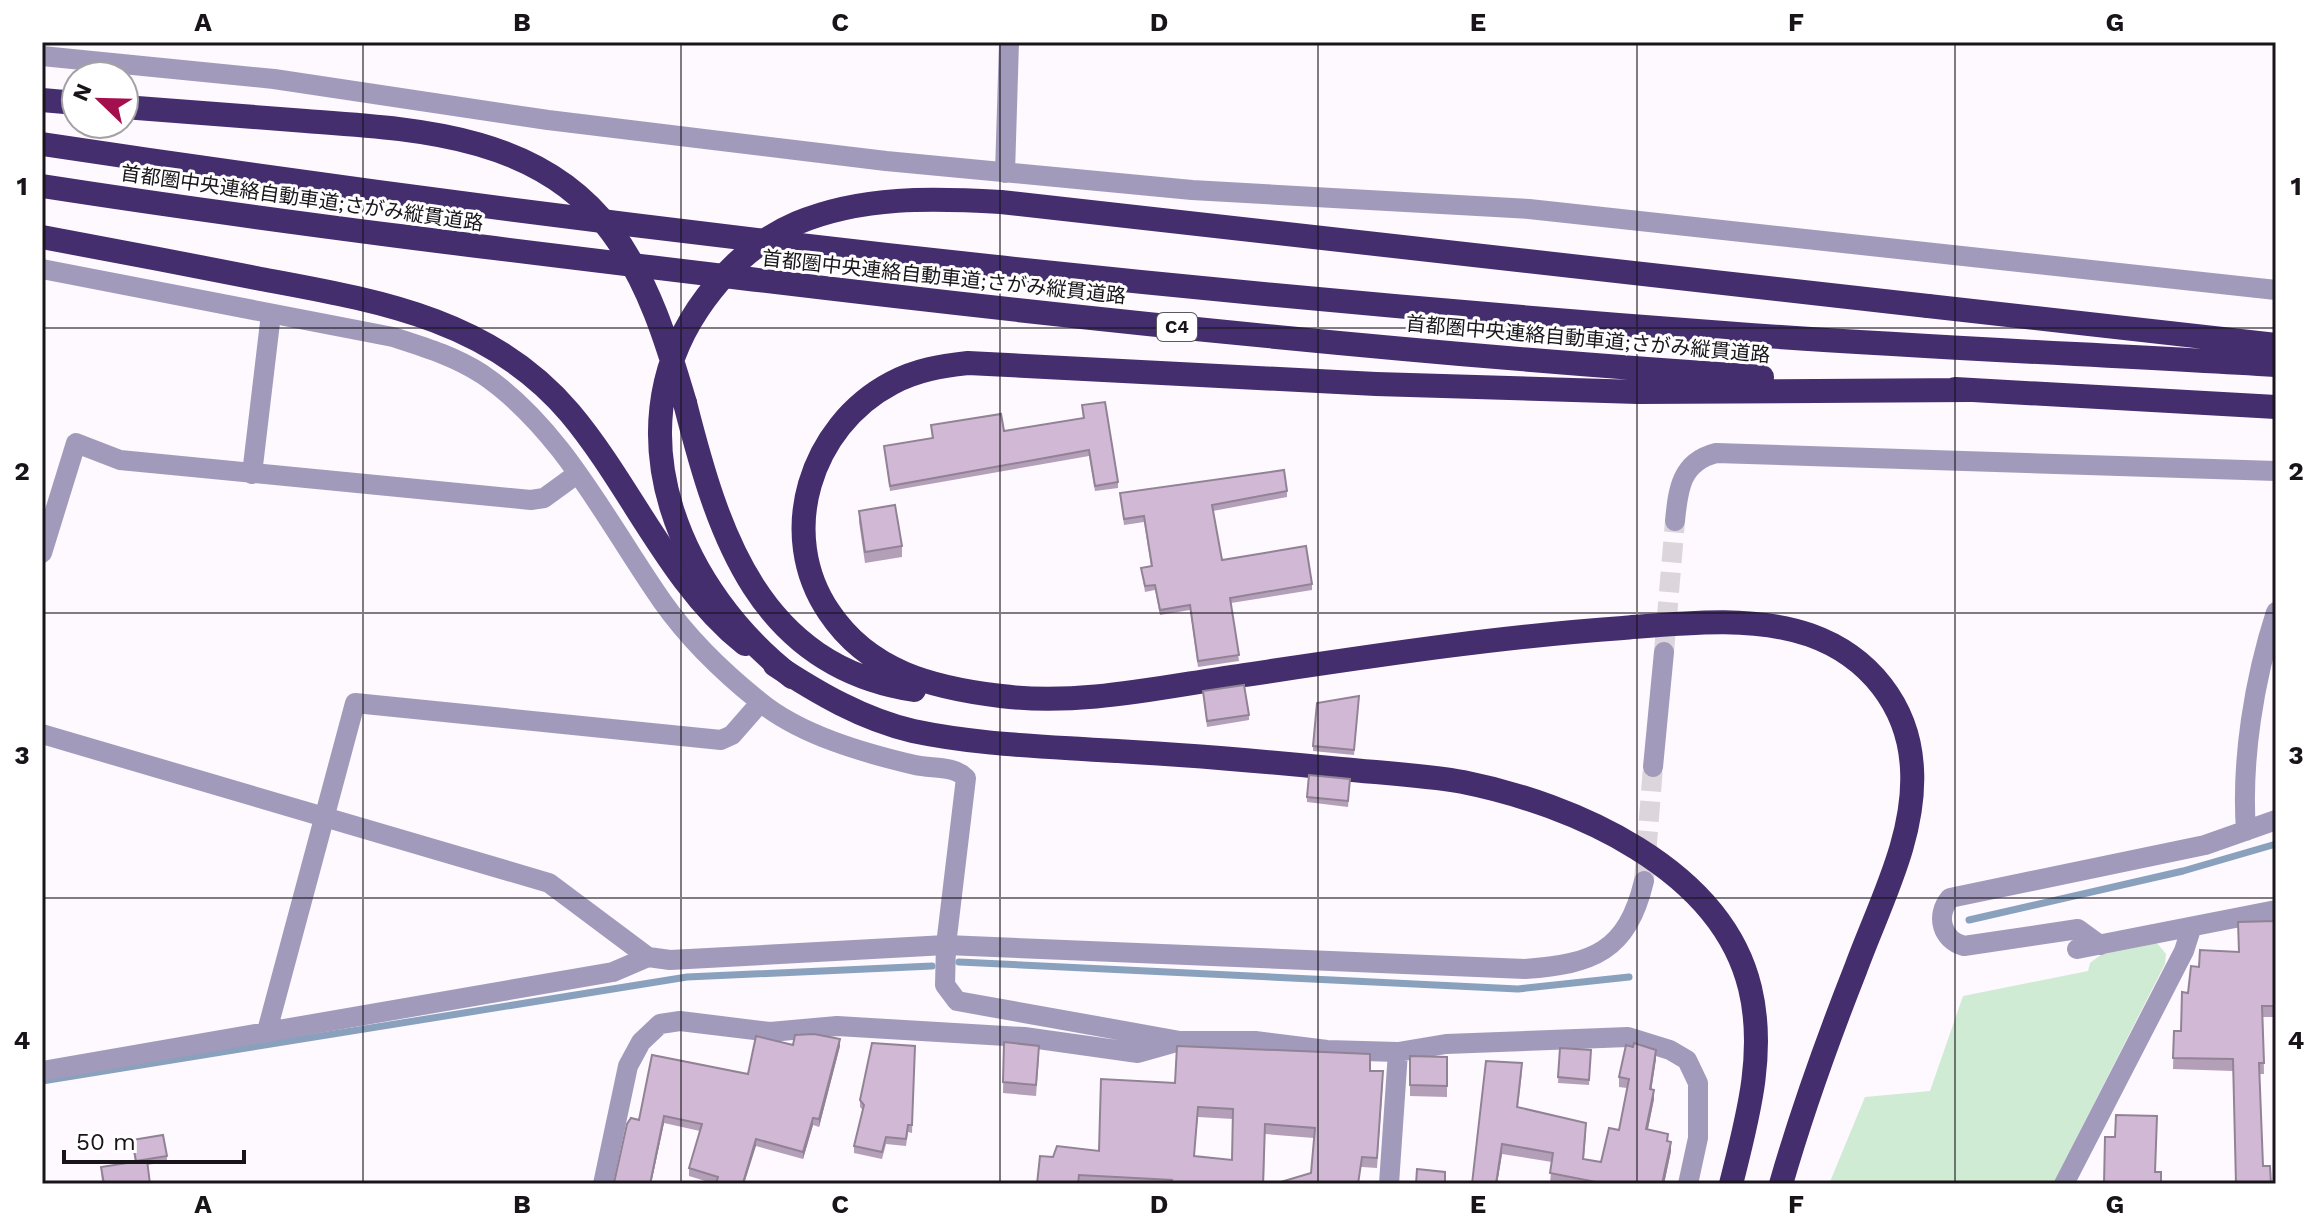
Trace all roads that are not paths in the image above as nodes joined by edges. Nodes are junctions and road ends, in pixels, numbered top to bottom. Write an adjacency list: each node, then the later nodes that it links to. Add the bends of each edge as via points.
1 (1009, 42): 5 (street)
2 (42, 56): 5 (street, via 274,79 548,120)
3 (140, 108): 24 (highway, bridge, via 420,130 479,143 553,178 591,209 626,253 653,305 710,500 730,549 791,631 825,657 886,684)
4 (42, 144): 12 (highway, 首都圏中央連絡自動車道;さがみ縦貫道路 / C4, via 493,208 1245,292 1733,334)
5 (1005, 173): 9 (street, via 1192,190 1529,209)
6 (42, 186): 13 (highway, 首都圏中央連絡自動車道;さがみ縦貫道路 / C4, via 485,248 966,305 1482,356)
7 (42, 237): 22 (highway, bridge, via 385,303 440,320 495,347 546,388 587,434 698,599 731,633)
8 (42, 269): 10 (street)
9 (2276, 290)
10 (271, 314): 16 (street); 17 (street, via 393,337 446,354 483,375 537,421)
11 (2276, 345): 22 (highway, bridge, via 1001,202 892,201 828,213 767,240 723,276 677,347 661,404 665,486 692,560 733,621)
12 (2276, 365)
13 (1970, 390): 14 (highway, 首都圏中央連絡自動車道;さがみ縦貫道路 / C4); 24 (highway, via 1638,392 1376,384 999,362 914,373 870,396 818,458 803,536 810,572 838,625 885,666 927,683)
14 (2276, 407)
15 (2276, 471): 18 (street, via 1716,453 1698,457 1683,475)
16 (252, 474): 17 (street, via 531,500 544,498); 19 (street, via 120,460 76,443)
17 (577, 474): 25 (street, via 664,604)
18 (1675, 521)
19 (42, 553)
20 (2276, 612): 23 (street)
21 (1664, 652): 27 (street)
22 (792, 677): 45 (highway, via 885,723 992,743 1247,759 1465,783 1573,818 1655,859 1713,910 1742,960 1750,989 1754,1082)
23 (2268, 682): 30 (street, via 2243,790)
24 (1004, 697): 46 (highway, via 1116,694 1464,644 1656,625 1766,625 1810,635 1851,656 1884,686 1905,727 1913,772 1911,799 1899,854 1817,1071)
25 (760, 703): 28 (street, via 721,740 355,703); 34 (street, via 814,733 917,766 959,771 966,778)
26 (42, 734): 28 (street)
27 (1653, 767)
28 (323, 817): 37 (street, via 549,883); 38 (street)
29 (2276, 820): 30 (street)
30 (2246, 831): 35 (street, via 2205,845 1950,898 1943,907 1946,935 1964,946 2078,929)
31 (1644, 881): 34 (street, via 1627,930 1612,947 1560,966 1525,969)
32 (2276, 910): 33 (street)
33 (2191, 929): 35 (street); 47 (street)
34 (946, 945): 37 (street); 39 (street, via 945,985 957,1001)
35 (2100, 945): 36 (street)
36 (2077, 949)
37 (648, 957): 38 (street, via 613,972)
38 (267, 1031): 41 (street)
39 (1180, 1041): 40 (street); 42 (street, via 1138,1053 1024,1037 837,1026 770,1032 680,1021 660,1024 641,1042 628,1066)
40 (1398, 1052): 43 (street); 44 (street, via 1446,1044 1628,1037 1670,1050 1687,1060 1698,1083 1698,1138)
41 (42, 1071)
42 (603, 1184)
43 (1389, 1184)
44 (1688, 1184)
45 (1731, 1184)
46 (1781, 1184)
47 (2064, 1184)

